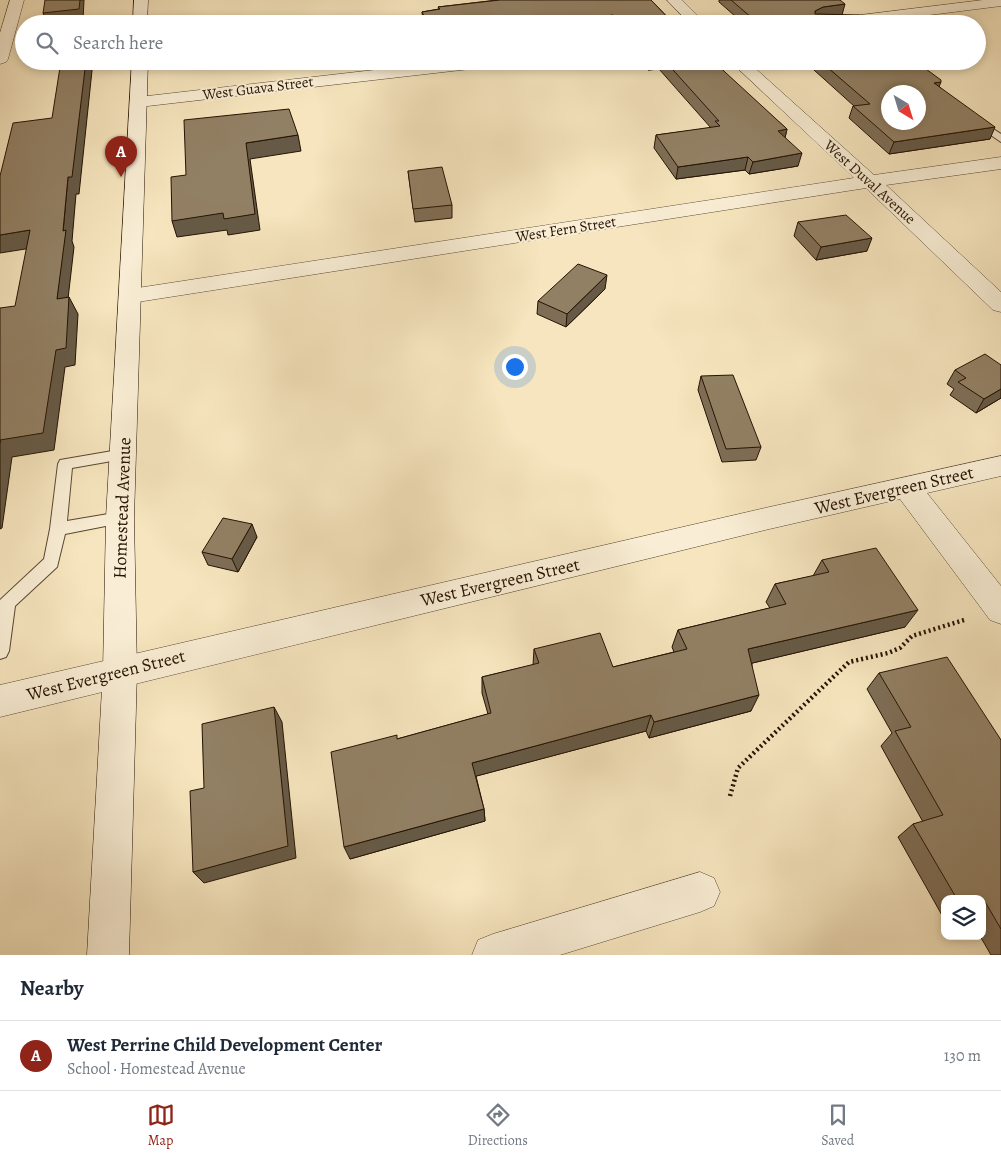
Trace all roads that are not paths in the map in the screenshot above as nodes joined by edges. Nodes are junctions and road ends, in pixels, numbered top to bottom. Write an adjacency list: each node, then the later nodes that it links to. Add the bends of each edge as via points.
1 (17, 0): 8 (street)
2 (141, 0): 5 (street)
3 (674, 0): 6 (street)
4 (1001, 2): 7 (street)
5 (140, 15)
6 (690, 15)
7 (894, 15)
8 (0, 59)
9 (140, 70): 12 (street, Homestead Avenue)
10 (418, 70): 12 (street, West Guava Street)
11 (748, 70): 16 (street, West Duval Avenue)
12 (139, 102): 17 (street, Homestead Avenue)
13 (971, 117): 14 (lane)
14 (1001, 139)
15 (1001, 163): 16 (street, West Fern Street)
16 (870, 182): 17 (street, West Fern Street); 18 (street, West Duval Avenue)
17 (131, 296): 19 (street, Homestead Avenue)
18 (1001, 305)
19 (124, 454): 22 (street, Homestead Avenue); 23 (lane, via 65,464)
20 (1001, 466): 21 (street, West Evergreen Street)
21 (906, 486): 24 (street); 26 (street, West Evergreen Street)
22 (120, 518): 23 (lane); 26 (street, Homestead Avenue)
23 (58, 529): 25 (lane, via 51,562 7,603)
24 (1001, 610)
25 (0, 651)
26 (120, 671): 27 (street, West Evergreen Street); 29 (street, Homestead Avenue)
27 (0, 701)
28 (700, 892): 30 (street)
29 (108, 955)
30 (493, 955)

